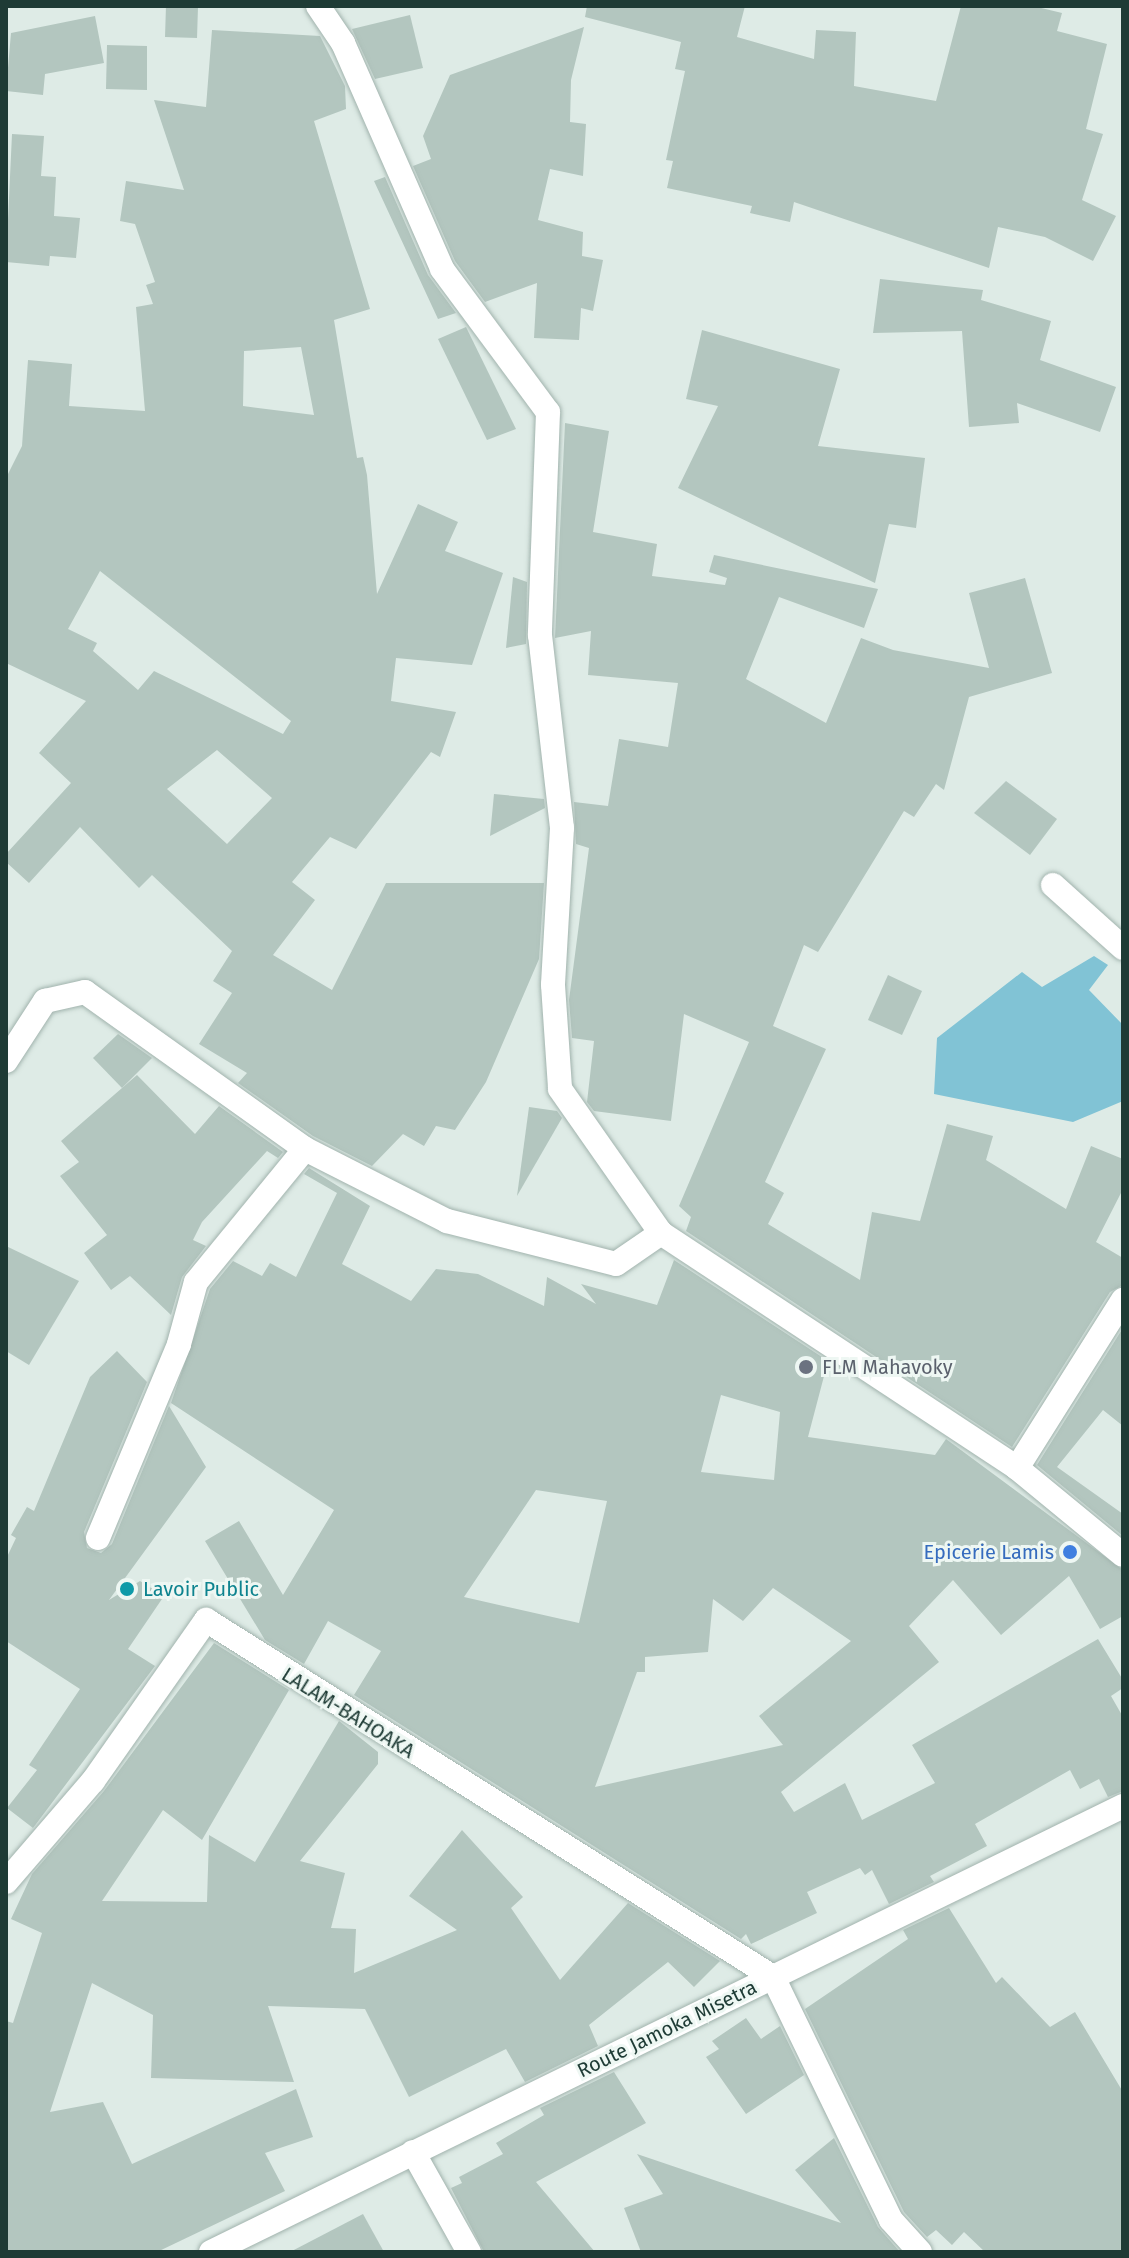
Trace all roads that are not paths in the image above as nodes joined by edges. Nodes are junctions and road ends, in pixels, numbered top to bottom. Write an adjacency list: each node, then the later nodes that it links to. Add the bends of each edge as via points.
1 (318, 6): 6 (street, via 343,43 442,269 548,412 540,635 562,828 553,985 560,1089)
2 (1053, 885): 3 (street)
3 (1123, 948)
4 (6, 1061): 5 (street, via 45,1001 85,992)
5 (305, 1149): 6 (street, via 447,1221 616,1264); 9 (street, via 196,1282 179,1344)
6 (661, 1233): 8 (street)
7 (1123, 1300): 8 (street)
8 (1017, 1468): 10 (street)
9 (98, 1538)
10 (1123, 1555)
11 (1123, 1806): 13 (street, Route Jamoka Misetra)
12 (6, 1882): 13 (street, LALAM-BAHOAKA, via 93,1781 206,1620)
13 (773, 1977): 14 (street, Route Jamoka Misetra); 17 (street, via 891,2220)
14 (413, 2152): 15 (street, Route Jamoka Misetra); 16 (street)
15 (211, 2252)
16 (469, 2252)
17 (920, 2252)

